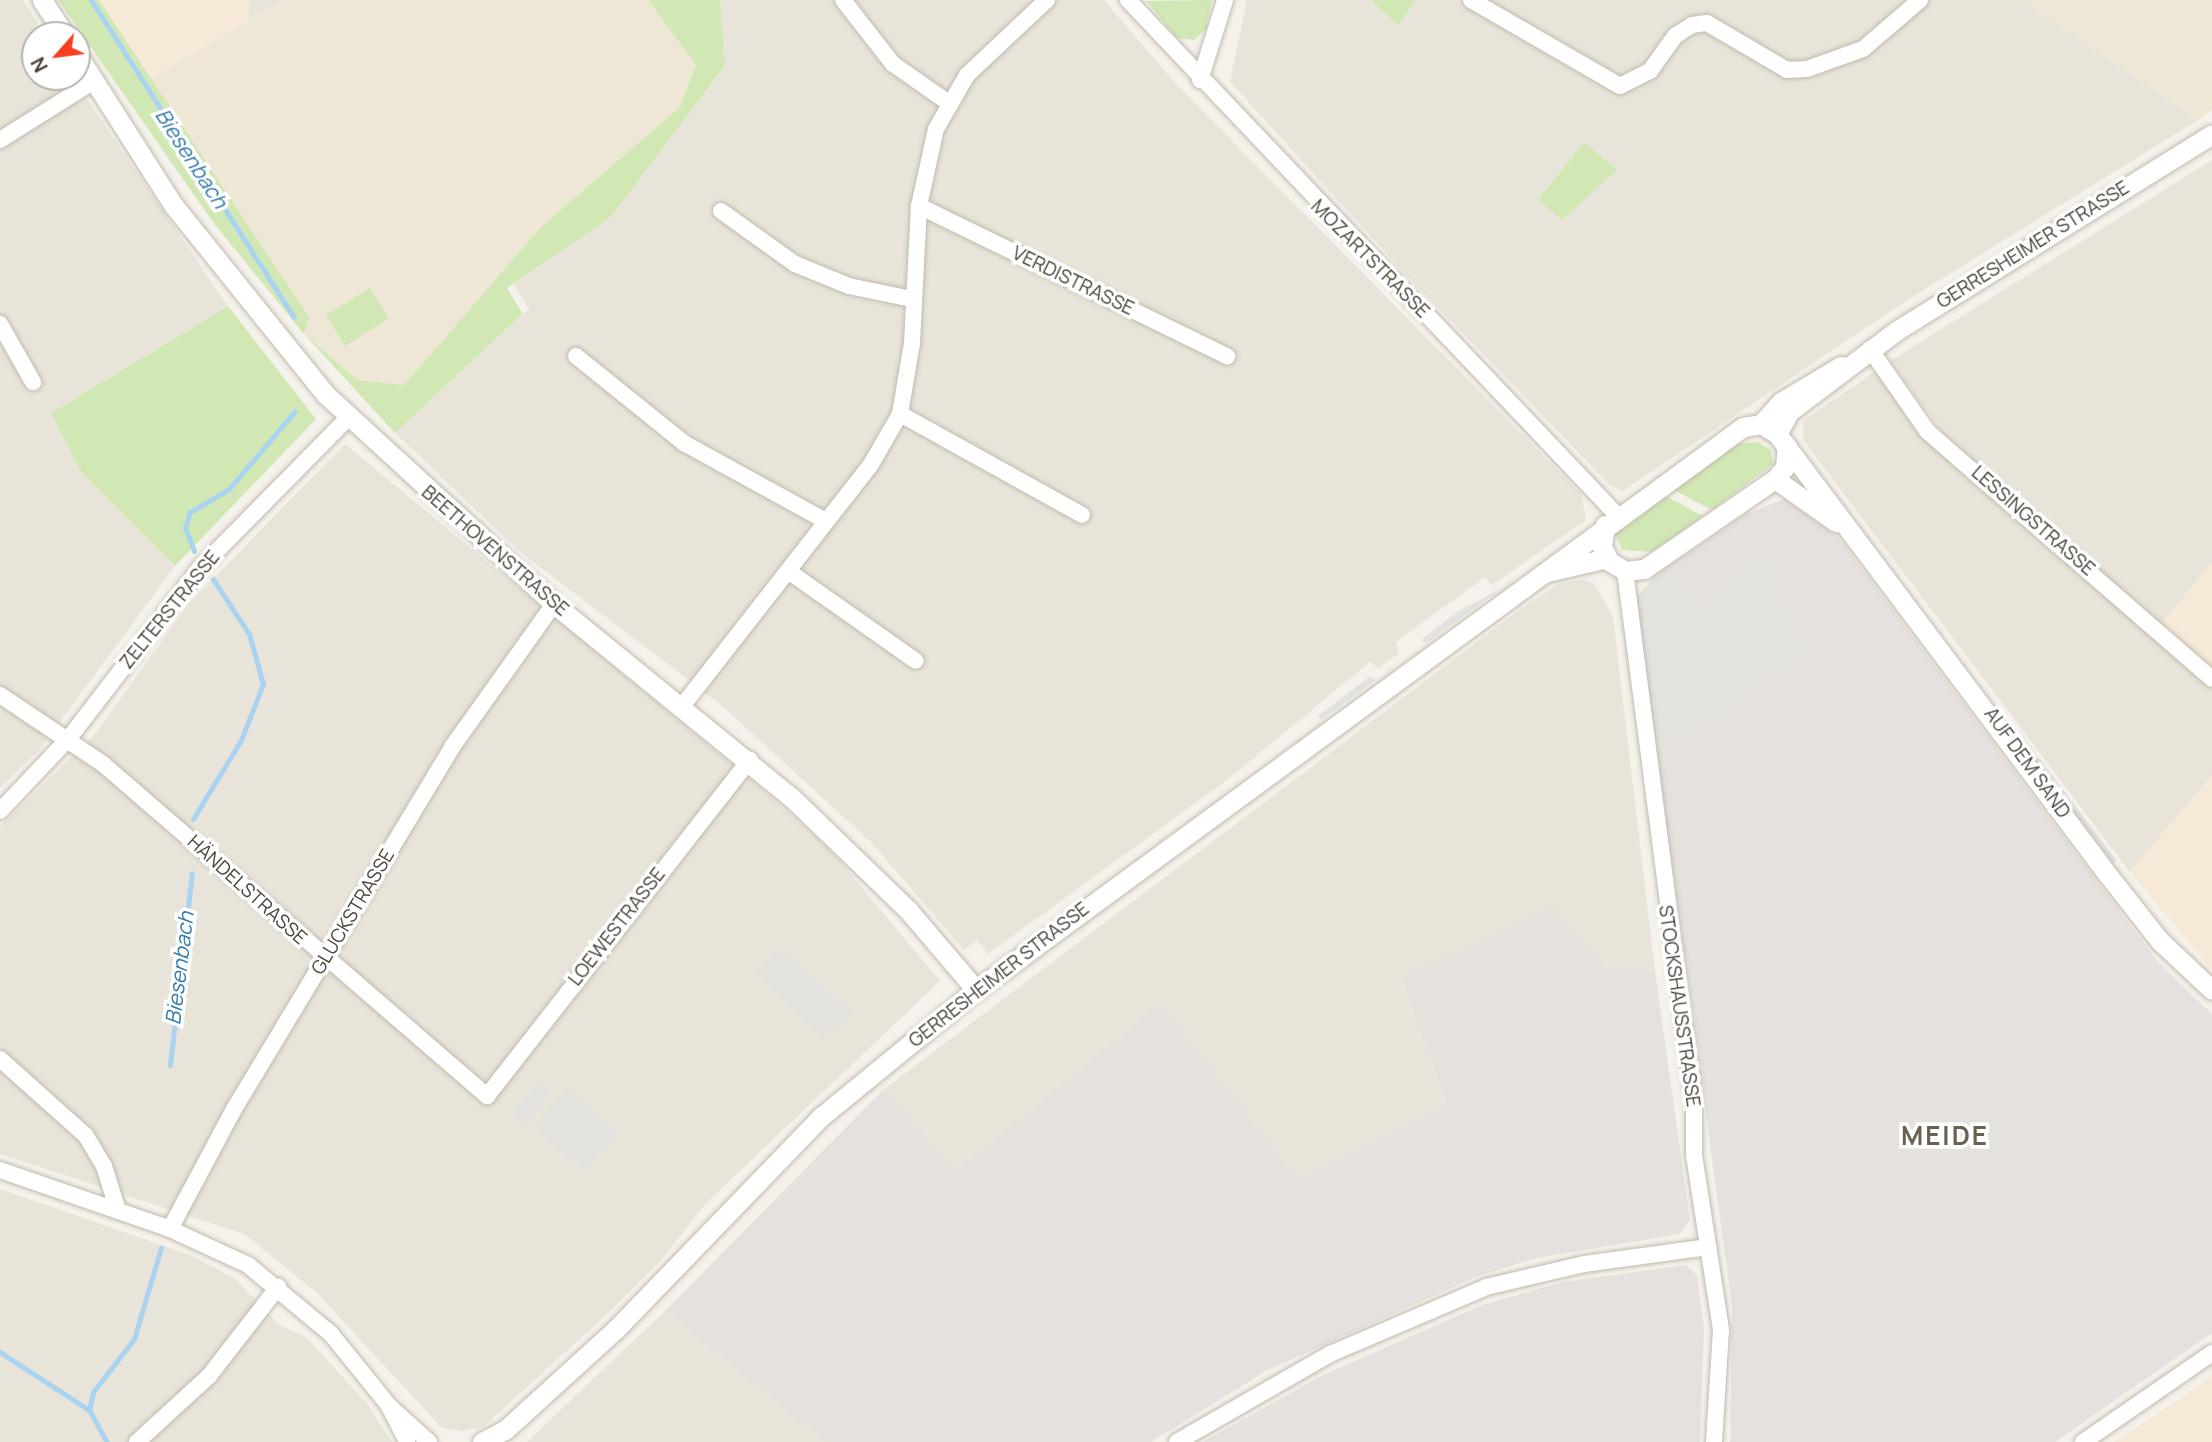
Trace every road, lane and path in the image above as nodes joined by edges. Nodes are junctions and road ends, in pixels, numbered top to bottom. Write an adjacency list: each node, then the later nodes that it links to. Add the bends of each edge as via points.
1 (42, 0): 8 (street)
2 (843, 0): 12 (street, via 893,64)
3 (1047, 0): 12 (street)
4 (1128, 0): 11 (street, MOZARTSTRASSE)
5 (1225, 0): 11 (street)
6 (1471, 0): 7 (street, via 1620,86 1650,71 1675,36 1692,25 1707,23 1787,70 1807,69 1863,49)
7 (1920, 0)
8 (56, 21)
9 (91, 75): 10 (street, BEETHOVENSTRASSE)
10 (94, 80): 14 (street); 24 (street, BEETHOVENSTRASSE, via 222,271 292,359)
11 (1200, 80): 29 (street, MOZARTSTRASSE)
12 (946, 101): 15 (street)
13 (2212, 134): 19 (street, GERRESHEIMER STRASSE)
14 (0, 140)
15 (919, 206): 17 (street); 21 (street, VERDISTRASSE)
16 (721, 211): 17 (street, via 795,264 849,286)
17 (912, 299): 23 (street)
18 (0, 324): 22 (street)
19 (1863, 354): 25 (street, GERRESHEIMER STRASSE, via 1814,378); 37 (street, LESSINGSTRASSE, via 1928,432)
20 (576, 356): 28 (street, via 684,443)
21 (1227, 356)
22 (33, 382)
23 (900, 414): 27 (street); 28 (street, via 870,466)
24 (349, 417): 35 (street, BEETHOVENSTRASSE); 40 (street, ZELTERSTRASSE, via 199,569)
25 (1775, 435): 26 (street, via 1785,467); 29 (street, GERRESHEIMER STRASSE, via 1743,427); 30 (street, AUF DEM SAND)
26 (1775, 479): 30 (street, AUF DEM SAND); 33 (street, via 1644,569)
27 (1082, 515)
28 (824, 520): 32 (street)
29 (1611, 520): 31 (street); 34 (street, GERRESHEIMER STRASSE)
30 (1848, 531): 45 (street, AUF DEM SAND, via 2160,941)
31 (1607, 558): 33 (street); 34 (street, GERRESHEIMER STRASSE)
32 (788, 571): 36 (street); 39 (street)
33 (1625, 571): 51 (street, STOCKSHAUSSTRASSE)
34 (1539, 575): 44 (street, GERRESHEIMER STRASSE)
35 (554, 604): 39 (street, BEETHOVENSTRASSE); 43 (street, GLUCKSTRASSE, via 452,747)
36 (916, 661)
37 (2212, 678)
38 (0, 695): 40 (street, HÄNDELSTRASSE)
39 (683, 705): 41 (street, BEETHOVENSTRASSE)
40 (69, 738): 42 (street, ZELTERSTRASSE); 43 (street, HÄNDELSTRASSE)
41 (750, 759): 44 (street, BEETHOVENSTRASSE, via 890,892); 47 (street, LOEWESTRASSE)
42 (0, 811)
43 (324, 960): 47 (street, HÄNDELSTRASSE); 50 (street, GLUCKSTRASSE)
44 (976, 990): 55 (street, GERRESHEIMER STRASSE, via 822,1116 646,1299)
45 (2212, 990)
46 (0, 1059): 49 (street, via 86,1136 104,1166)
47 (487, 1096)
48 (0, 1170): 49 (street)
49 (118, 1211): 50 (street)
50 (170, 1229): 52 (street, via 228,1254)
51 (1709, 1247): 60 (street, via 1537,1272 1486,1287 1330,1354); 61 (street, STOCKSHAUSSTRASSE, via 1721,1330)
52 (278, 1287): 54 (street, via 331,1334); 56 (street, via 209,1376)
53 (2212, 1353): 62 (street)
54 (389, 1406): 57 (street); 58 (street)
55 (502, 1436): 59 (street, GERRESHEIMER STRASSE)
56 (137, 1442)
57 (407, 1442)
58 (429, 1442)
59 (482, 1442)
60 (1177, 1442)
61 (1714, 1442)
62 (2082, 1442)

